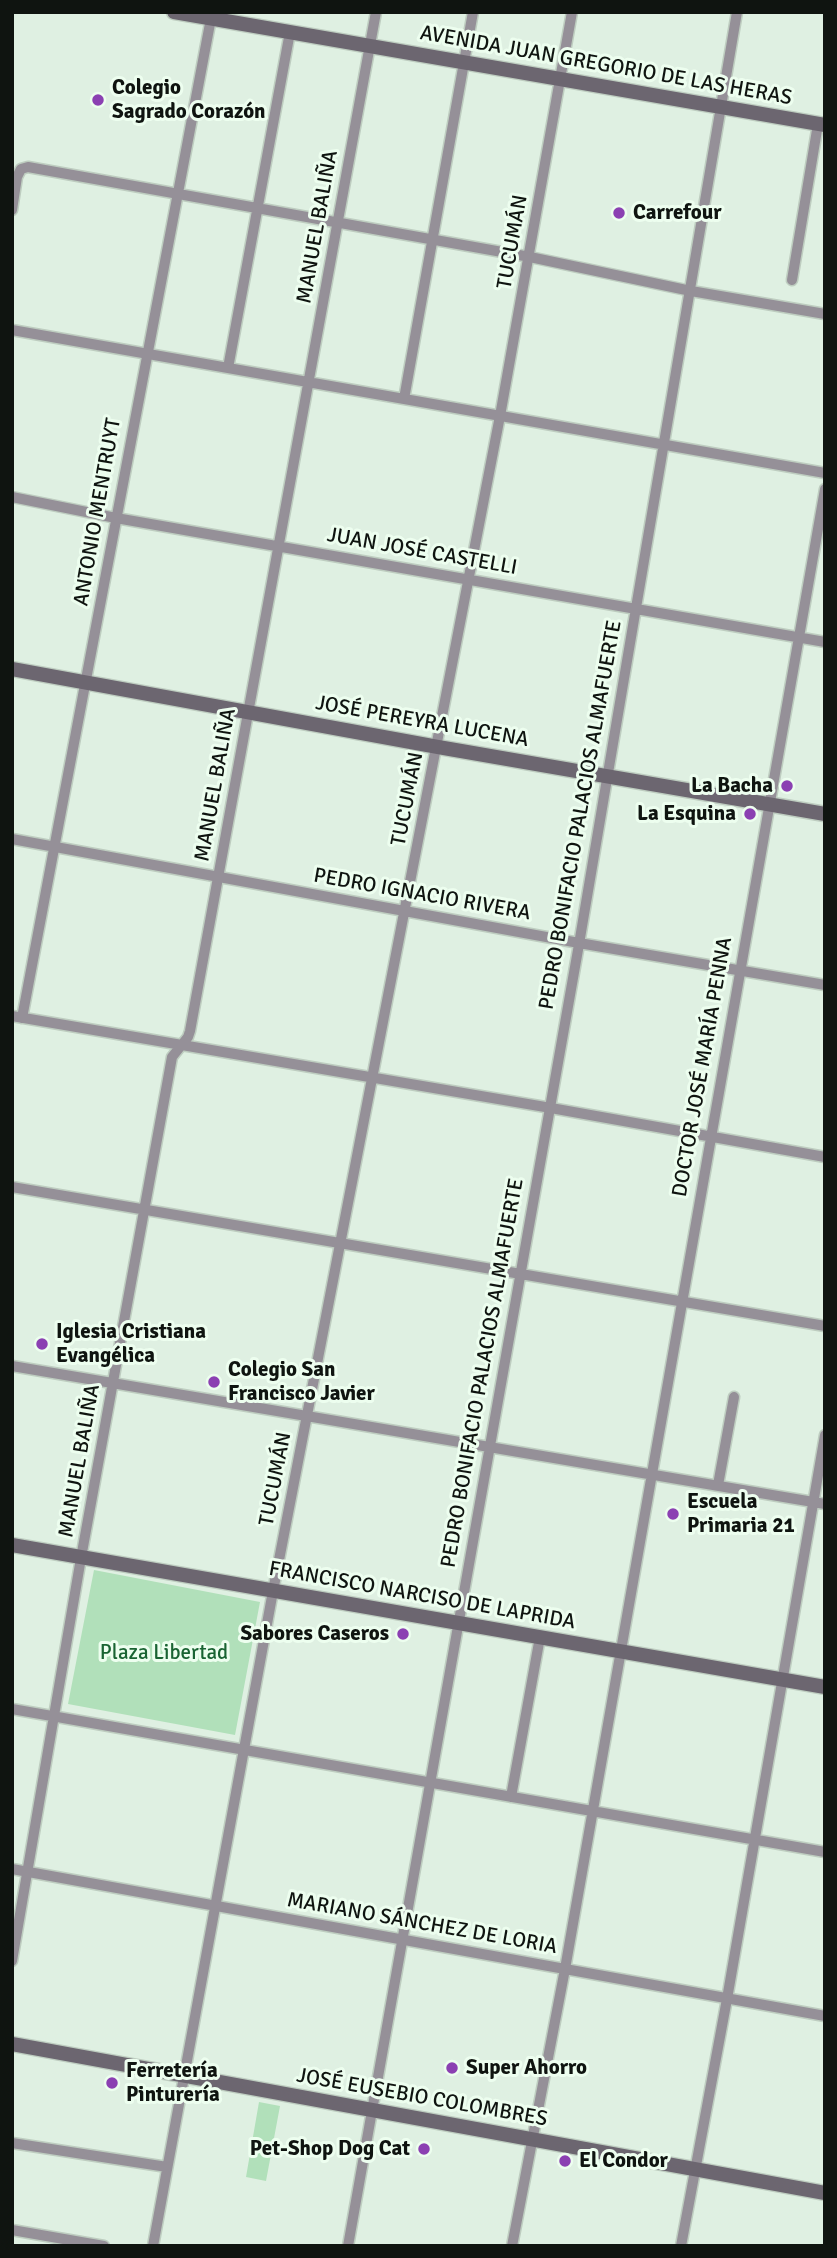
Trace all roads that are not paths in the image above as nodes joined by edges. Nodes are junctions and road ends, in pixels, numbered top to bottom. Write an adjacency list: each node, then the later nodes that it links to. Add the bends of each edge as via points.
1 (174, 12): 6 (street, AVENIDA JUAN GREGORIO DE LAS HERAS)
2 (376, 12): 8 (street, MANUEL BALIÑA)
3 (473, 12): 9 (street)
4 (572, 12): 10 (street, TUCUMÁN)
5 (737, 12): 11 (street, PEDRO BONIFACIO PALACIOS ALMAFUERTE)
6 (211, 15): 7 (street, AVENIDA JUAN GREGORIO DE LAS HERAS); 13 (street, ANTONIO MENTRUYT)
7 (290, 32): 8 (street, AVENIDA JUAN GREGORIO DE LAS HERAS); 14 (street)
8 (370, 46): 9 (street, AVENIDA JUAN GREGORIO DE LAS HERAS); 16 (street, MANUEL BALIÑA)
9 (465, 63): 10 (street, AVENIDA JUAN GREGORIO DE LAS HERAS); 17 (street)
10 (561, 80): 11 (street, AVENIDA JUAN GREGORIO DE LAS HERAS); 18 (street, TUCUMÁN)
11 (719, 107): 12 (street, AVENIDA JUAN GREGORIO DE LAS HERAS); 20 (street, PEDRO BONIFACIO PALACIOS ALMAFUERTE)
12 (821, 125): 19 (street)
13 (178, 194): 14 (street); 15 (street, via 28,167 17,177); 23 (street, ANTONIO MENTRUYT)
14 (257, 208): 16 (street); 24 (street)
15 (12, 210)
16 (338, 222): 17 (street); 25 (street, MANUEL BALIÑA)
17 (431, 239): 18 (street); 26 (street)
18 (530, 257): 20 (street); 27 (street, TUCUMÁN)
19 (792, 280)
20 (691, 291): 21 (street); 28 (street, PEDRO BONIFACIO PALACIOS ALMAFUERTE)
21 (825, 314)
22 (12, 330): 23 (street)
23 (146, 353): 24 (street); 32 (street, ANTONIO MENTRUYT)
24 (228, 368): 25 (street)
25 (309, 382): 26 (street); 33 (street, MANUEL BALIÑA)
26 (404, 399): 27 (street)
27 (500, 416): 28 (street); 34 (street, TUCUMÁN)
28 (664, 445): 29 (street); 35 (street, PEDRO BONIFACIO PALACIOS ALMAFUERTE)
29 (825, 473)
30 (825, 489): 36 (street, DOCTOR JOSÉ MARÍA PENNA)
31 (12, 497): 32 (street, JUAN JOSÉ CASTELLI)
32 (116, 518): 33 (street, JUAN JOSÉ CASTELLI); 39 (street, ANTONIO MENTRUYT)
33 (279, 546): 34 (street, JUAN JOSÉ CASTELLI); 40 (street, MANUEL BALIÑA)
34 (469, 580): 35 (street, JUAN JOSÉ CASTELLI); 41 (street, TUCUMÁN)
35 (635, 609): 36 (street, JUAN JOSÉ CASTELLI); 42 (street, PEDRO BONIFACIO PALACIOS ALMAFUERTE)
36 (799, 637): 37 (street, JUAN JOSÉ CASTELLI); 43 (street, DOCTOR JOSÉ MARÍA PENNA)
37 (825, 642)
38 (12, 669): 39 (street, JOSÉ PEREYRA LUCENA)
39 (86, 683): 40 (street, JOSÉ PEREYRA LUCENA); 46 (street, ANTONIO MENTRUYT)
40 (248, 712): 41 (street, JOSÉ PEREYRA LUCENA); 47 (street, MANUEL BALIÑA)
41 (438, 747): 42 (street, JOSÉ PEREYRA LUCENA); 48 (street, TUCUMÁN)
42 (608, 777): 43 (street, JOSÉ PEREYRA LUCENA); 49 (street, PEDRO BONIFACIO PALACIOS ALMAFUERTE)
43 (770, 804): 44 (street, JOSÉ PEREYRA LUCENA); 50 (street, DOCTOR JOSÉ MARÍA PENNA)
44 (825, 814)
45 (12, 839): 46 (street, PEDRO IGNACIO RIVERA)
46 (54, 847): 47 (street, PEDRO IGNACIO RIVERA); 52 (street, ANTONIO MENTRUYT)
47 (220, 877): 48 (street, PEDRO IGNACIO RIVERA); 53 (street, MANUEL BALIÑA, via 190,1031)
48 (405, 911): 49 (street, PEDRO IGNACIO RIVERA); 54 (street, TUCUMÁN)
49 (579, 943): 50 (street, PEDRO IGNACIO RIVERA); 55 (street, PEDRO BONIFACIO PALACIOS ALMAFUERTE)
50 (740, 969): 51 (street, PEDRO IGNACIO RIVERA); 56 (street, DOCTOR JOSÉ MARÍA PENNA)
51 (825, 985)
52 (17, 1017): 53 (street)
53 (182, 1045): 54 (street); 59 (street, MANUEL BALIÑA, via 172,1056)
54 (373, 1078): 55 (street); 60 (street, TUCUMÁN)
55 (551, 1108): 56 (street); 61 (street, PEDRO BONIFACIO PALACIOS ALMAFUERTE)
56 (710, 1135): 57 (street); 62 (street, DOCTOR JOSÉ MARÍA PENNA)
57 (825, 1157)
58 (12, 1187): 59 (street)
59 (144, 1210): 60 (street); 65 (street, MANUEL BALIÑA)
60 (342, 1242): 61 (street); 67 (street, TUCUMÁN)
61 (520, 1273): 62 (street); 69 (street, PEDRO BONIFACIO PALACIOS ALMAFUERTE)
62 (682, 1301): 63 (street); 70 (street, DOCTOR JOSÉ MARÍA PENNA)
63 (825, 1326)
64 (12, 1366): 65 (street)
65 (114, 1383): 67 (street); 74 (street, MANUEL BALIÑA)
66 (734, 1396): 71 (street)
67 (308, 1415): 69 (street); 75 (street, TUCUMÁN)
68 (825, 1435): 72 (street)
69 (490, 1446): 70 (street); 76 (street, PEDRO BONIFACIO PALACIOS ALMAFUERTE)
70 (652, 1474): 71 (street); 78 (street, DOCTOR JOSÉ MARÍA PENNA)
71 (718, 1485): 72 (street)
72 (819, 1503): 79 (street)
73 (12, 1545): 74 (street, FRANCISCO NARCISO DE LAPRIDA)
74 (81, 1558): 75 (street, FRANCISCO NARCISO DE LAPRIDA); 82 (street, MANUEL BALIÑA)
75 (273, 1591): 76 (street, FRANCISCO NARCISO DE LAPRIDA); 83 (street, TUCUMÁN)
76 (459, 1623): 77 (street, FRANCISCO NARCISO DE LAPRIDA); 84 (street, PEDRO BONIFACIO PALACIOS ALMAFUERTE)
77 (540, 1637): 78 (street, FRANCISCO NARCISO DE LAPRIDA); 85 (street)
78 (621, 1652): 79 (street, FRANCISCO NARCISO DE LAPRIDA); 86 (street, DOCTOR JOSÉ MARÍA PENNA)
79 (782, 1679): 80 (street, FRANCISCO NARCISO DE LAPRIDA); 87 (street)
80 (825, 1687)
81 (12, 1709): 82 (street)
82 (54, 1717): 83 (street); 90 (street, MANUEL BALIÑA)
83 (244, 1750): 84 (street); 91 (street, TUCUMÁN)
84 (430, 1783): 85 (street); 92 (street, PEDRO BONIFACIO PALACIOS ALMAFUERTE)
85 (511, 1797): 86 (street)
86 (593, 1811): 87 (street); 94 (street, DOCTOR JOSÉ MARÍA PENNA)
87 (755, 1840): 88 (street); 95 (street)
88 (825, 1852)
89 (12, 1869): 90 (street, MARIANO SÁNCHEZ DE LORIA)
90 (27, 1872): 91 (street, MARIANO SÁNCHEZ DE LORIA); 93 (street, MANUEL BALIÑA)
91 (215, 1906): 92 (street, MARIANO SÁNCHEZ DE LORIA); 98 (street, TUCUMÁN)
92 (401, 1940): 94 (street, MARIANO SÁNCHEZ DE LORIA); 99 (street, PEDRO BONIFACIO PALACIOS ALMAFUERTE)
93 (12, 1961)
94 (565, 1969): 95 (street, MARIANO SÁNCHEZ DE LORIA); 100 (street, DOCTOR JOSÉ MARÍA PENNA)
95 (727, 1998): 96 (street, MARIANO SÁNCHEZ DE LORIA); 103 (street)
96 (825, 2016)
97 (12, 2045): 98 (street, JOSÉ EUSEBIO COLOMBRES)
98 (185, 2075): 99 (street, JOSÉ EUSEBIO COLOMBRES); 102 (street, TUCUMÁN)
99 (371, 2110): 100 (street, JOSÉ EUSEBIO COLOMBRES); 108 (street, PEDRO BONIFACIO PALACIOS ALMAFUERTE)
100 (531, 2139): 103 (street, JOSÉ EUSEBIO COLOMBRES); 109 (street, DOCTOR JOSÉ MARÍA PENNA)
101 (12, 2143): 102 (street)
102 (167, 2166): 107 (street, TUCUMÁN)
103 (695, 2171): 104 (street, JOSÉ EUSEBIO COLOMBRES); 110 (street)
104 (825, 2193)
105 (12, 2230): 106 (street)
106 (104, 2246)
107 (153, 2246)
108 (348, 2246)
109 (512, 2246)
110 (681, 2246)

